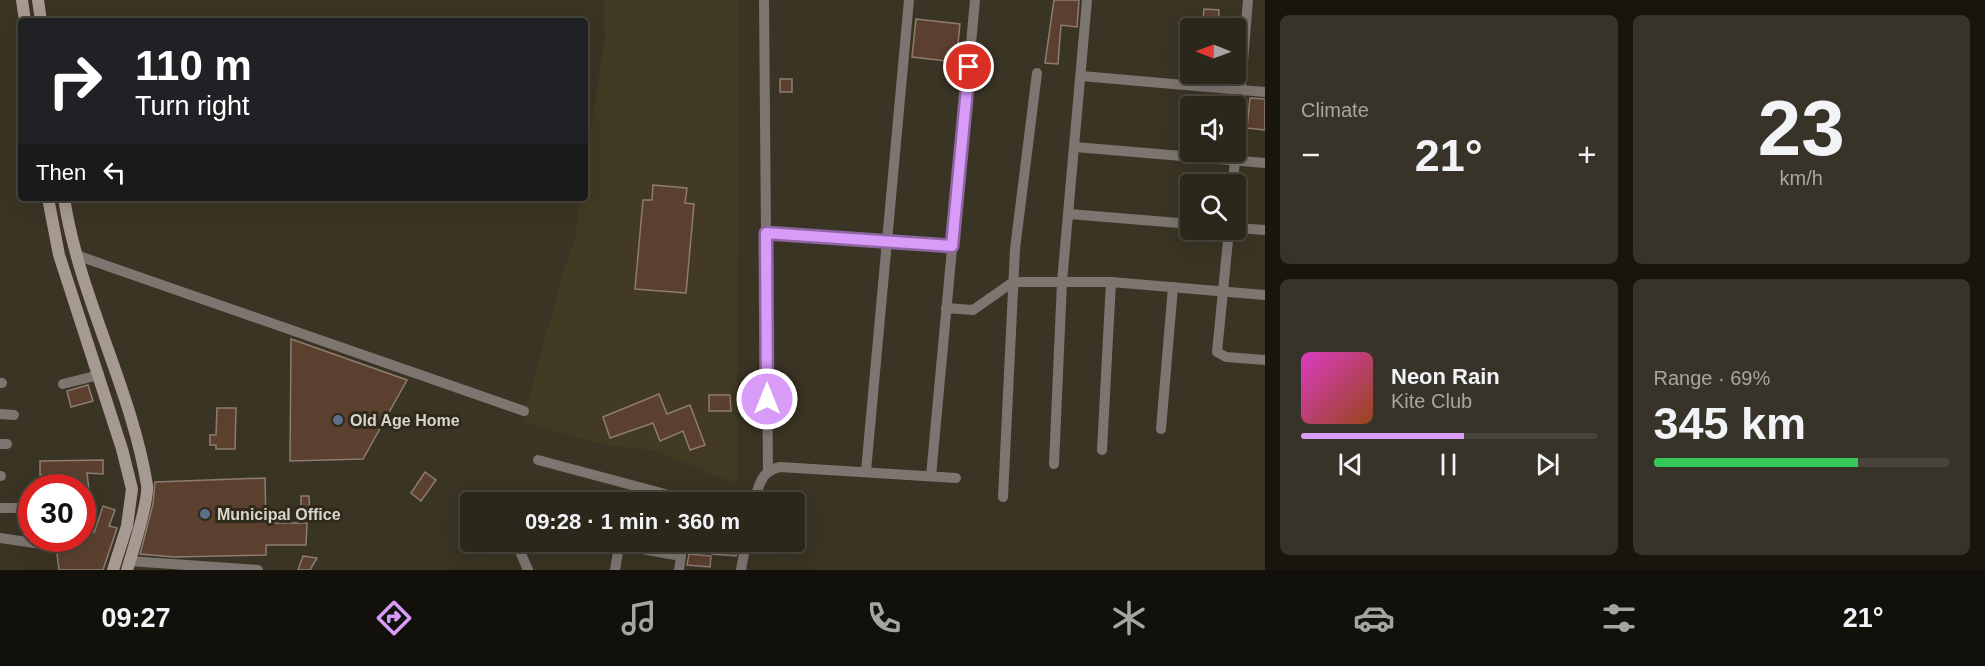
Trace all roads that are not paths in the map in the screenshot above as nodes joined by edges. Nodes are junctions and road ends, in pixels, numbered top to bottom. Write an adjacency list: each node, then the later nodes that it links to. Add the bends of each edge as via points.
1 (22, 0): 8 (street)
2 (38, 0): 9 (street)
3 (764, 0): 25 (street)
4 (909, 0): 27 (street)
5 (975, 0): 28 (street)
6 (1087, 0): 11 (street)
7 (1248, 0): 12 (street)
8 (25, 18)
9 (41, 18)
10 (1037, 73): 30 (street)
11 (1081, 76): 12 (street); 15 (street)
12 (1241, 90): 13 (street); 14 (street)
13 (1265, 92)
14 (1240, 96)
15 (1075, 147): 16 (street); 21 (street)
16 (1180, 156)
17 (1246, 162): 18 (street)
18 (1265, 163)
19 (65, 202): 20 (street); 29 (street)
20 (49, 203): 38 (street, via 60,255)
21 (1069, 214): 22 (street); 31 (street)
22 (1180, 223)
23 (1246, 229): 24 (street)
24 (1265, 230)
25 (766, 233): 27 (street); 47 (street)
26 (1228, 240): 34 (street)
27 (887, 242): 28 (street); 48 (street)
28 (952, 246): 36 (street)
29 (76, 255): 40 (street); 51 (street, via 139,449)
30 (1013, 282): 31 (street); 36 (street, via 973,310); 55 (street)
31 (1062, 282): 32 (street); 46 (street)
32 (1111, 282): 33 (street); 44 (street)
33 (1173, 287): 34 (street); 43 (street)
34 (1222, 291): 35 (street); 37 (street, via 1217,352 1226,357)
35 (1265, 295)
36 (946, 308): 49 (street)
37 (1265, 360)
38 (99, 375): 39 (street); 50 (street)
39 (63, 384)
40 (524, 411)
41 (0, 414): 42 (street)
42 (14, 415)
43 (1161, 429)
44 (1102, 450)
45 (538, 460): 53 (street)
46 (1054, 464)
47 (768, 471): 48 (street, via 780,467); 54 (street)
48 (866, 471): 49 (street)
49 (931, 476): 52 (street)
50 (129, 478): 51 (street); 67 (street, via 131,511)
51 (144, 478): 66 (street, via 146,494)
52 (956, 478)
53 (655, 492)
54 (757, 492)
55 (1003, 497)
56 (0, 508): 57 (street)
57 (18, 508)
58 (0, 538): 59 (street)
59 (18, 541)
60 (520, 552): 69 (street)
61 (618, 552): 70 (street)
62 (656, 552): 65 (street)
63 (682, 552): 65 (street)
64 (744, 552): 72 (street)
65 (681, 556): 71 (street)
66 (128, 565): 68 (street)
67 (113, 570)
68 (258, 570)
69 (528, 570)
70 (615, 570)
71 (679, 570)
72 (741, 570)

